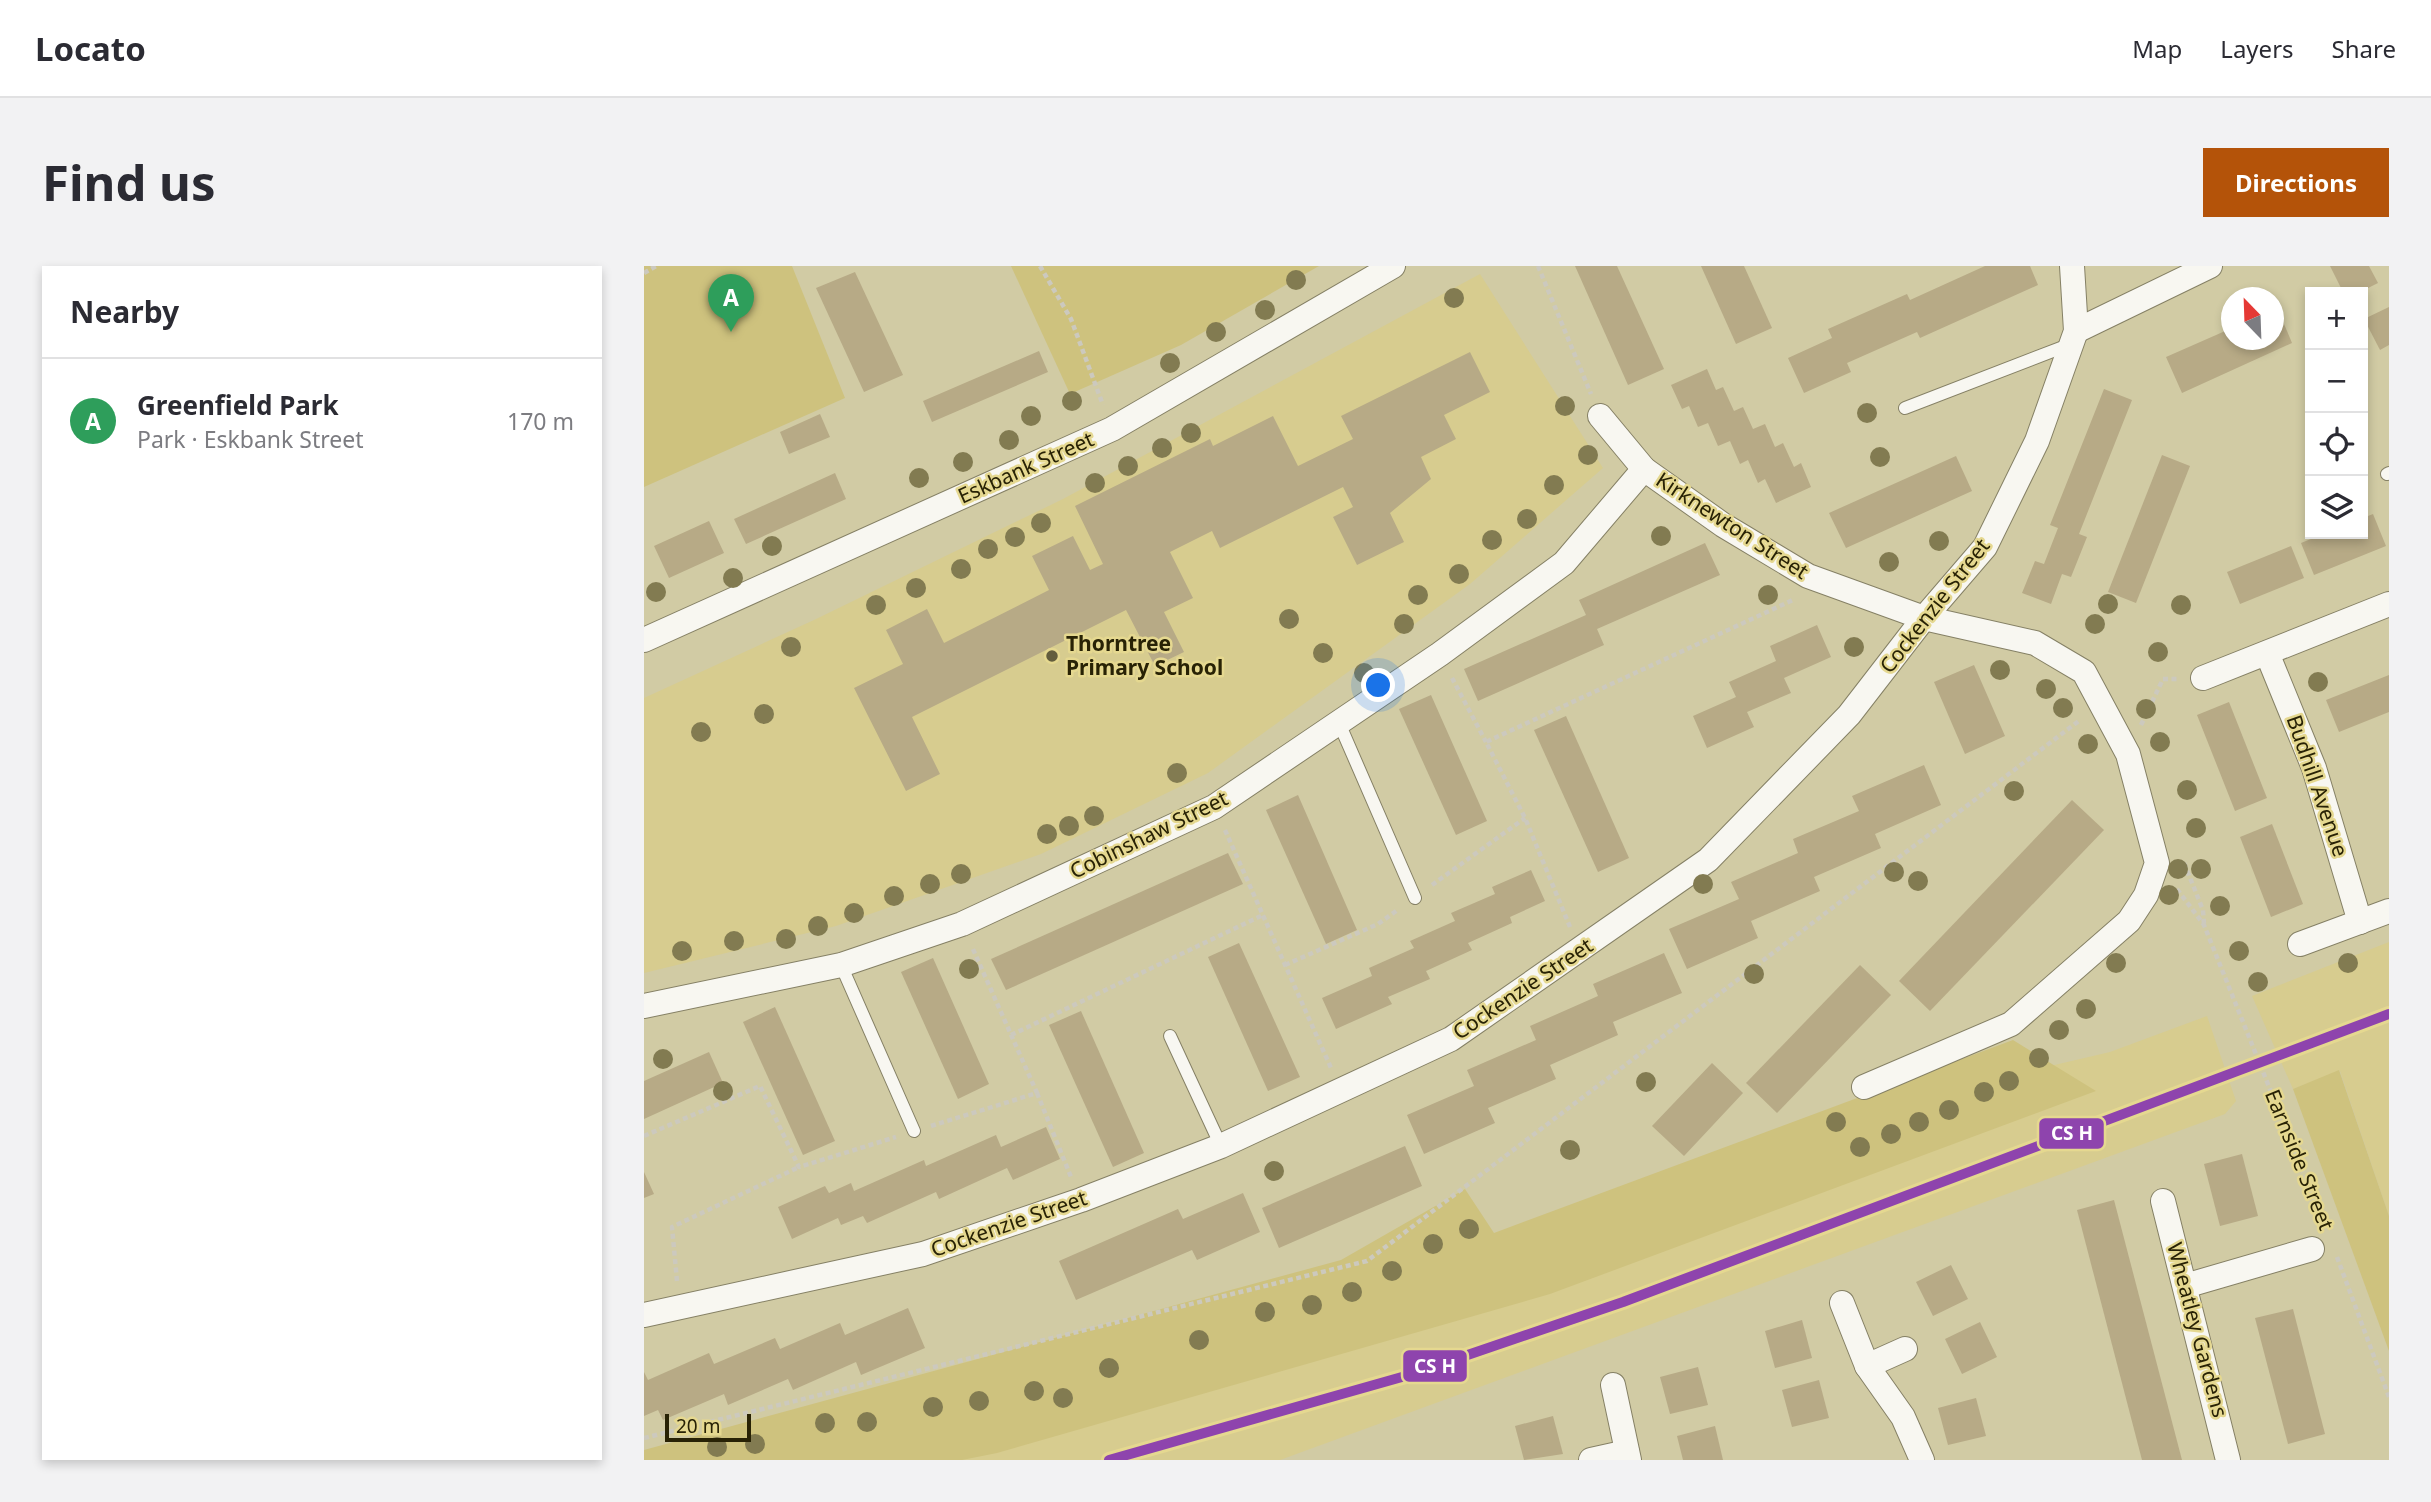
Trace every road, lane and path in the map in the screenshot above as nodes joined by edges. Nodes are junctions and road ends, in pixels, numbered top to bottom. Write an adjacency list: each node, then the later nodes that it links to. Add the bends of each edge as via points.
1 (656, 266): 7 (path)
2 (1040, 266): 11 (path, via 1072,319)
3 (1393, 266): 11 (street, Eskbank Street)
4 (1538, 266): 10 (path)
5 (2072, 266): 8 (street, Cockenzie Street)
6 (2210, 266): 8 (street)
7 (644, 273)
8 (2073, 337): 9 (lane); 15 (street, Cockenzie Street, via 2037,441 1985,547)
9 (1905, 408)
10 (1600, 416): 12 (street, Kirknewton Street)
11 (1112, 429): 16 (street, Eskbank Street)
12 (1644, 469): 13 (street, Kirknewton Street, via 1723,525); 18 (street, Cobinshaw Street, via 1564,563)
13 (1829, 584): 15 (street, Kirknewton Street); 22 (path)
14 (2389, 604): 17 (street)
15 (1924, 618): 20 (street, Kirknewton Street, via 2035,643 2084,672); 31 (street, Cockenzie Street, via 1849,715 1708,860)
16 (644, 640)
17 (2267, 653): 19 (street); 29 (street, Budhill Avenue, via 2314,768)
18 (1440, 654): 21 (street, Cobinshaw Street); 22 (path)
19 (2203, 678): 23 (path, via 2162,679)
20 (2103, 703): 23 (street, Kirknewton Street); 54 (path, via 1367,1261)
21 (1339, 723): 24 (street, Cobinshaw Street); 26 (lane)
22 (1486, 742): 31 (path, via 1525,818)
23 (2128, 754): 25 (street, Kirknewton Street)
24 (1214, 807): 28 (path); 32 (street, Cobinshaw Street, via 962,924)
25 (2157, 863): 36 (street, via 2146,895 2129,921 2011,1024); 44 (path, Earnside Street, via 2204,925)
26 (1415, 898)
27 (2389, 911): 29 (street)
28 (1263, 915): 34 (path); 37 (path)
29 (2360, 922): 30 (street)
30 (2300, 944)
31 (1580, 950): 37 (street, Cockenzie Street, via 1451,1039)
32 (841, 965): 33 (street, Cobinshaw Street); 39 (lane)
33 (644, 1006)
34 (1011, 1035)
35 (1170, 1036): 40 (lane)
36 (1864, 1087)
37 (1342, 1090): 40 (street, Cockenzie Street)
38 (1037, 1093): 42 (path)
39 (914, 1131)
40 (1221, 1146): 42 (street, Cockenzie Street)
41 (799, 1167): 48 (path, via 672,1227)
42 (1081, 1200): 48 (street, Cockenzie Street, via 923,1254)
43 (2163, 1201): 46 (street, Wheatley Gardens)
44 (2319, 1240): 46 (street)
45 (2336, 1256): 53 (path, Earnside Street)
46 (2185, 1286): 58 (street, Wheatley Gardens)
47 (1842, 1303): 51 (street)
48 (680, 1310): 49 (street, Cockenzie Street)
49 (644, 1315)
50 (1905, 1349): 51 (street)
51 (1867, 1366): 57 (street, via 1903,1417)
52 (1613, 1385): 55 (street)
53 (2389, 1397)
54 (644, 1438)
55 (1628, 1456): 56 (street)
56 (1591, 1460)
57 (1922, 1460)
58 (2228, 1460)

